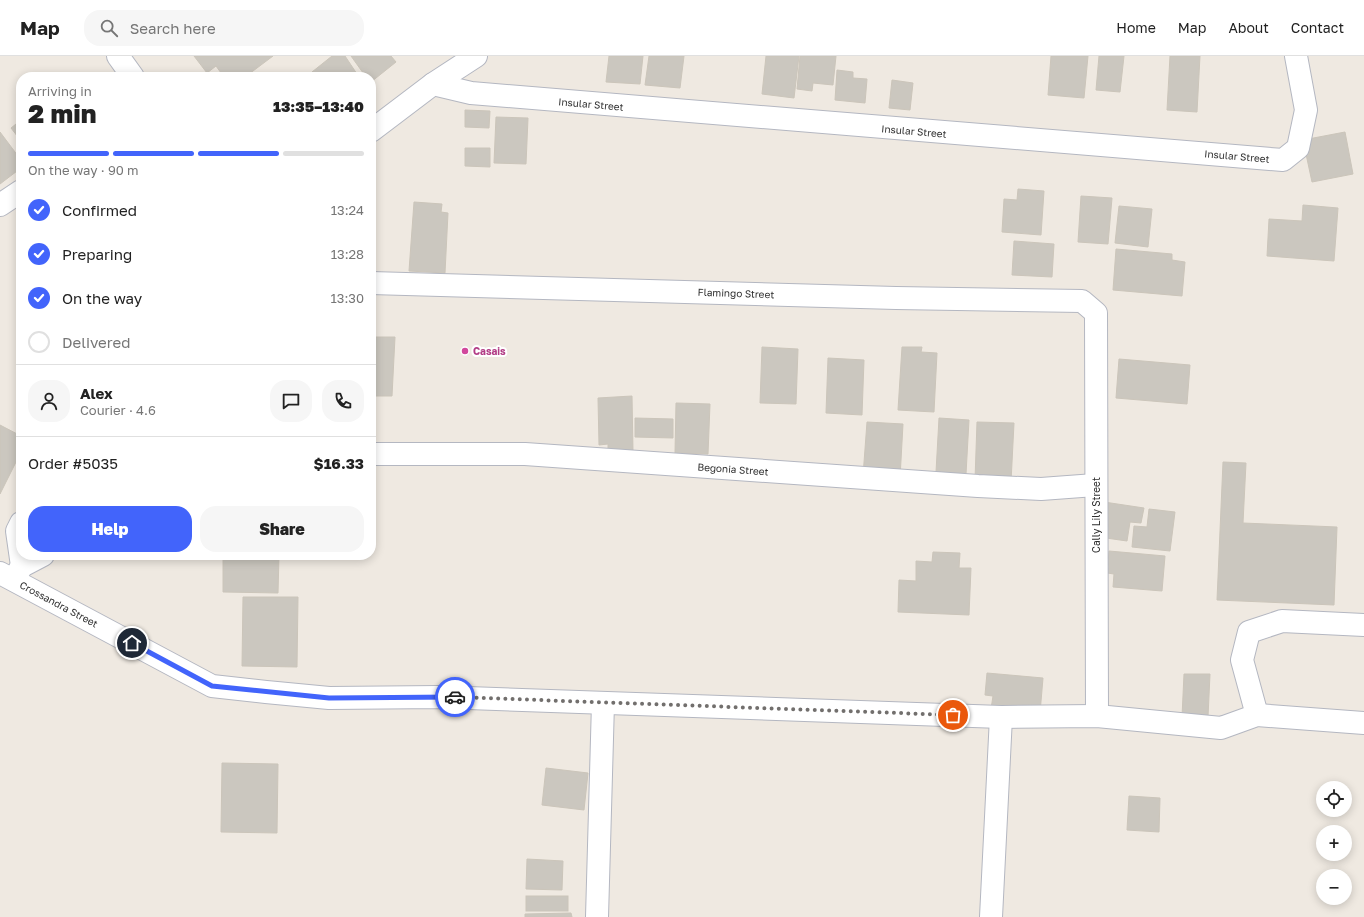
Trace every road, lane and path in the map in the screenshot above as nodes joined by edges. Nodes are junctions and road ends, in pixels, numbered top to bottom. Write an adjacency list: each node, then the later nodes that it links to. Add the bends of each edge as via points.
1 (118, 56): 4 (street)
2 (476, 56): 5 (street)
3 (1296, 56): 5 (street, Insular Street, via 1306,110 1298,148 1284,160 479,94)
4 (129, 72)
5 (433, 84): 6 (street)
6 (376, 127)
7 (16, 194): 8 (street)
8 (0, 205)
9 (376, 283): 10 (street, Flamingo Street, via 1082,301)
10 (1096, 313): 12 (street, Cally Lily Street)
11 (376, 454): 12 (street, Begonia Street, via 525,454 978,486 1041,489)
12 (1095, 485): 19 (street, Cally Lily Street)
13 (16, 539): 15 (street)
14 (34, 560): 15 (street)
15 (12, 573): 17 (street, Crossandra Street, via 212,686 329,698 440,697)
16 (1364, 625): 18 (street, via 1282,621 1249,632 1242,660)
17 (603, 703): 20 (street, Crossandra Street); 22 (street)
18 (1257, 715): 19 (street, Crossandra Street, via 1221,728); 21 (street)
19 (1097, 716): 20 (street, Crossandra Street)
20 (1001, 717): 23 (street)
21 (1364, 723)
22 (597, 917)
23 (990, 917)

